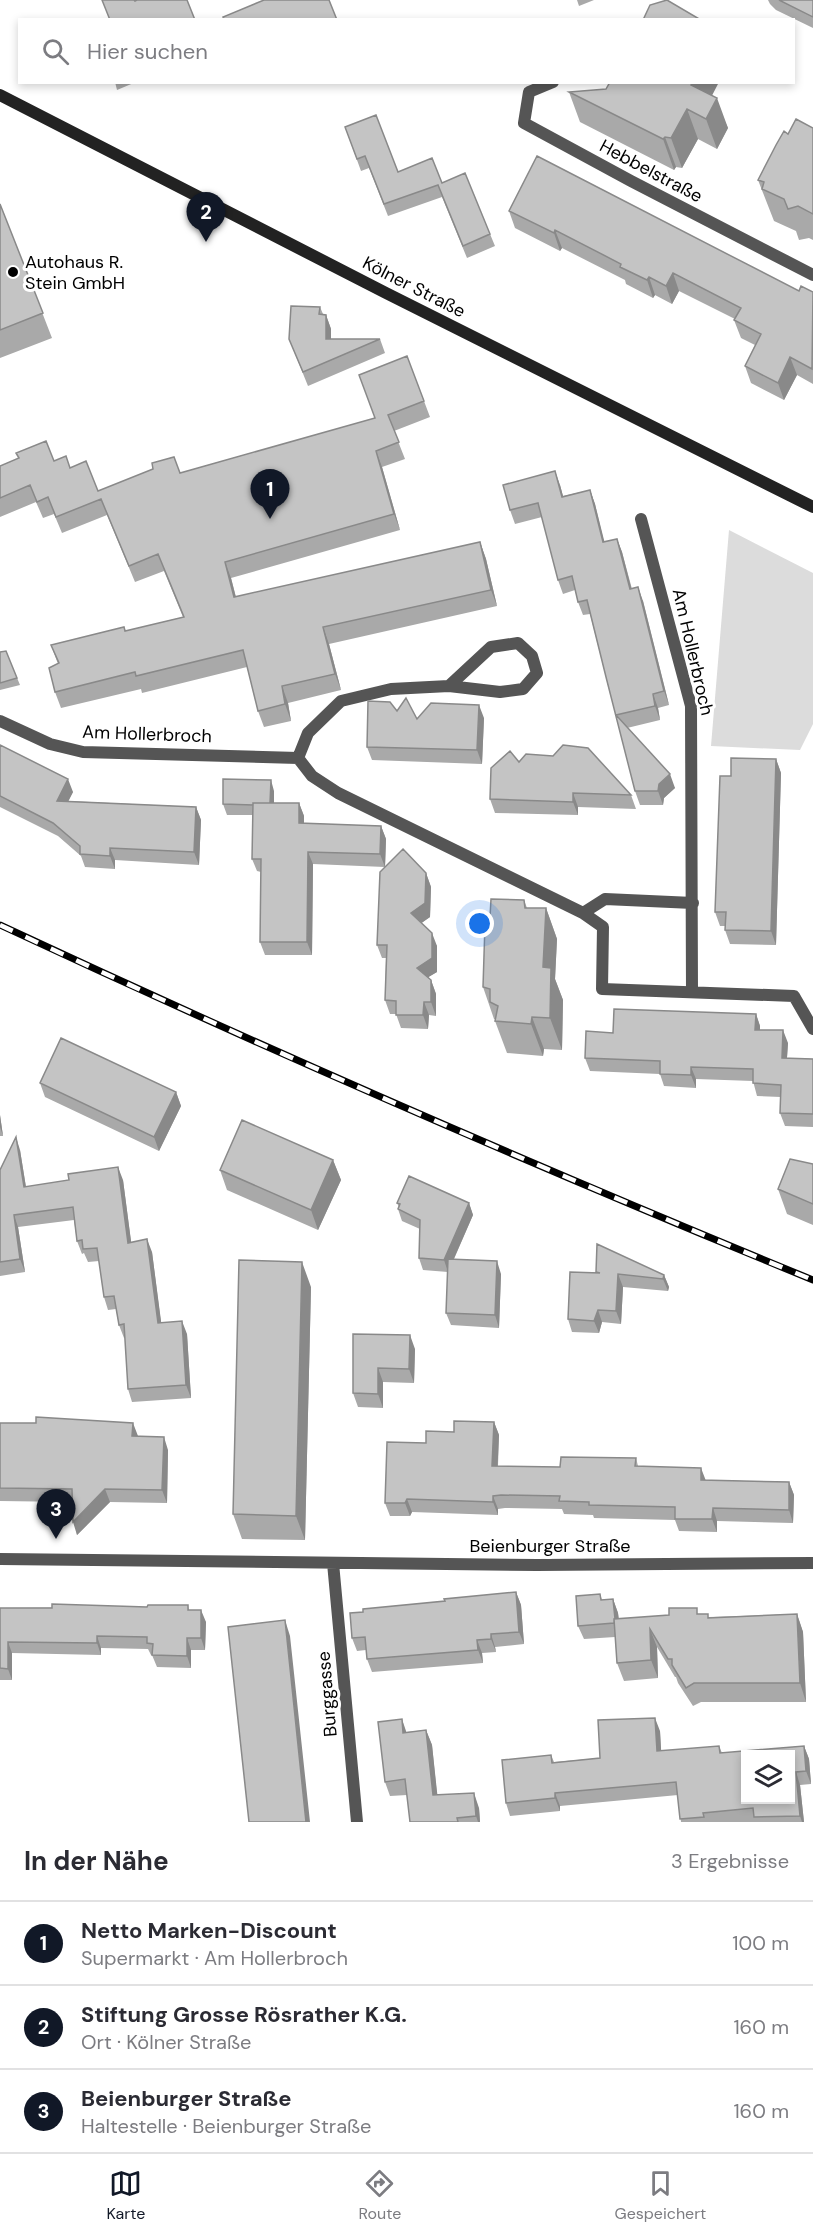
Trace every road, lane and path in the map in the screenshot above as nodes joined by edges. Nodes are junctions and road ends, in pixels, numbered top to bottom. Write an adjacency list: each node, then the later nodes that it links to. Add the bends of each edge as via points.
1 (548, 84): 3 (street, Hebbelstraße, via 529,92 524,123)
2 (0, 95): 4 (main road, Kölner Straße)
3 (813, 275)
4 (813, 507)
5 (641, 519): 9 (street, Am Hollerbroch, via 691,706)
6 (449, 686): 6 (street, via 500,692 523,689 537,673 532,656 518,643 491,647); 8 (street, via 391,689 341,701 308,733)
7 (0, 721): 8 (street, Am Hollerbroch, via 50,744 83,752)
8 (298, 758): 10 (street, via 312,776 338,793)
9 (693, 903): 10 (street, via 605,899); 11 (street, Am Hollerbroch)
10 (583, 913): 11 (street, via 603,927 602,988)
11 (692, 992): 12 (street, via 794,996)
12 (813, 1029)
13 (0, 1559): 14 (street, Beienburger Straße)
14 (333, 1563): 15 (street, Beienburger Straße); 16 (street, Burggasse)
15 (813, 1563)
16 (357, 1822)

